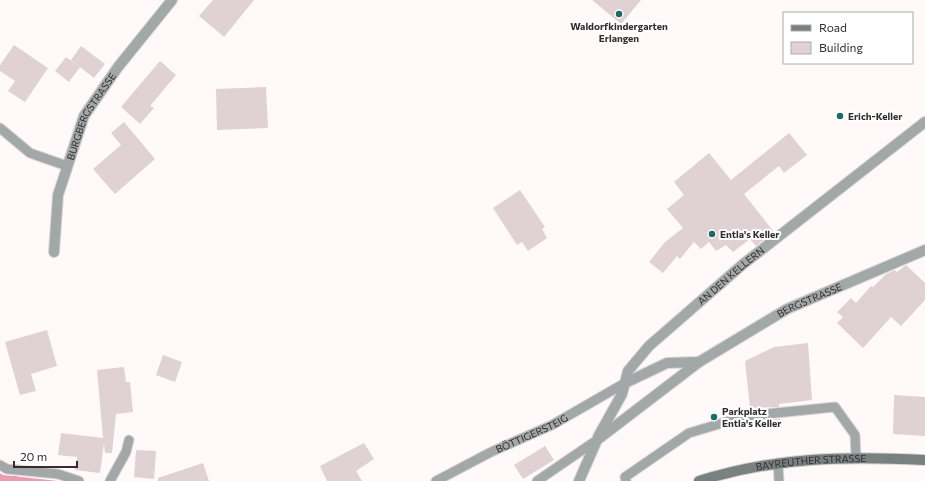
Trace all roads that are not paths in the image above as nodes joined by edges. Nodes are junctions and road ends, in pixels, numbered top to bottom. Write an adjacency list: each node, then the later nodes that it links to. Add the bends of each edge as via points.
1 (172, 0): 4 (street, BURGBERGSTRASSE, via 118,67 84,116)
2 (925, 122): 8 (street, AN DEN KELLERN, via 742,264 649,346 628,371)
3 (0, 128): 4 (lane, via 30,153)
4 (67, 166): 6 (street, BURGBERGSTRASSE, via 58,195)
5 (925, 250): 7 (street, BERGSTRASSE, via 787,309)
6 (54, 252)
7 (699, 362): 8 (street, BÖTTIGERSTEIG, via 667,363); 10 (street)
8 (625, 382): 10 (street, via 622,394); 17 (lane, BÖTTIGERSTEIG, via 552,425 491,452)
9 (129, 440): 16 (lane, via 126,452)
10 (597, 440): 18 (lane); 19 (street)
11 (856, 457): 12 (street, BAYREUTHER STRASSE); 13 (street, BAYREUTHER STRASSE); 20 (lane, via 855,435 835,407 746,416 689,433 625,477)
12 (925, 460)
13 (778, 463): 21 (street, BAYREUTHER STRASSE); 22 (lane)
14 (0, 465): 15 (lane, via 7,469 58,474)
15 (79, 481)
16 (110, 481)
17 (436, 481)
18 (537, 481)
19 (579, 481)
20 (626, 481)
21 (699, 481)
22 (779, 481)

